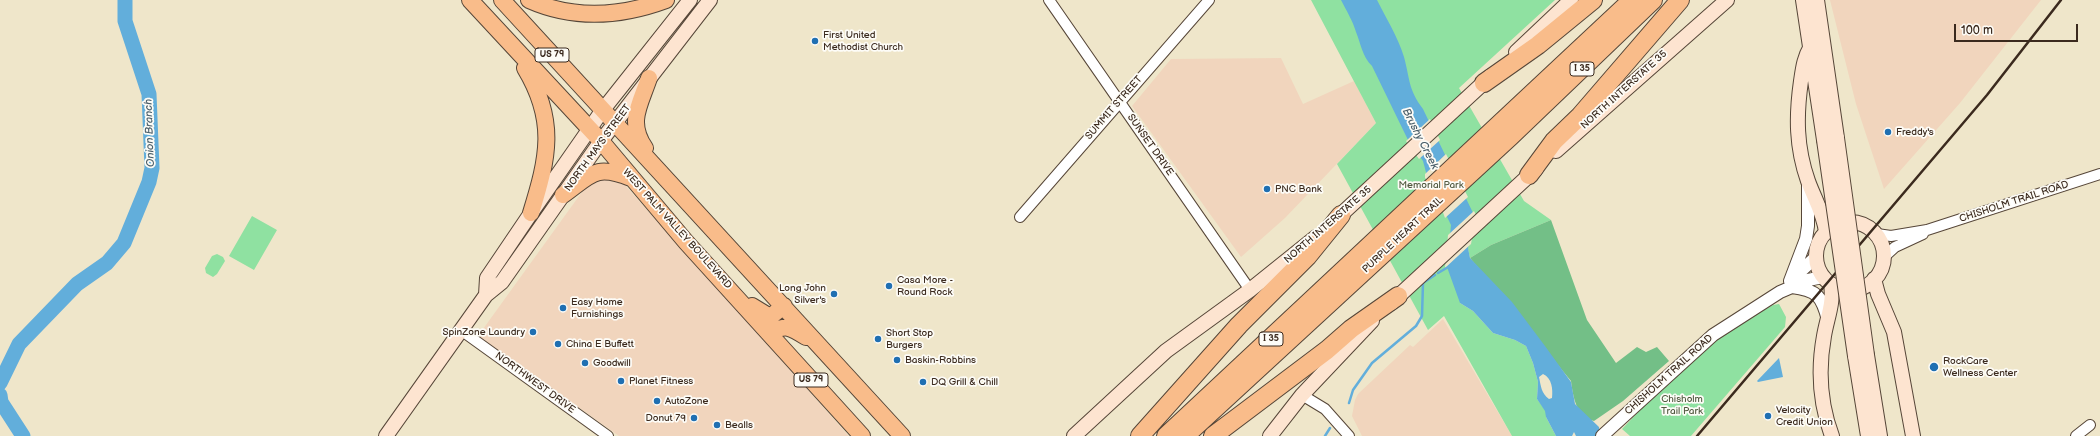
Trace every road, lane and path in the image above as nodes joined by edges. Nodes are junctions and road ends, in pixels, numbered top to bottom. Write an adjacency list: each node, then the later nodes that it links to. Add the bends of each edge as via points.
1 (470, 0): 17 (highway, US 79)
2 (502, 0): 22 (highway, US 79)
3 (529, 0): 4 (highway, via 555,10 597,15 626,13)
4 (666, 0)
5 (690, 0): 22 (main road, NORTH MAYS STREET)
6 (710, 0): 19 (main road, NORTH MAYS STREET)
7 (1049, 0): 21 (street, SUNSET DRIVE)
8 (1209, 0): 21 (street, SUMMIT STREET)
9 (1571, 0): 20 (main road, NORTH INTERSTATE 35)
10 (1593, 0): 20 (highway)
11 (1632, 0): 24 (highway, PURPLE HEART TRAIL / I 35)
12 (1653, 0): 24 (highway, PURPLE HEART TRAIL / I 35)
13 (1680, 0): 29 (highway, via 1580,116 1554,141)
14 (1726, 0): 29 (main road, NORTH INTERSTATE 35)
15 (1803, 0): 18 (main road)
16 (1817, 0): 26 (main road)
17 (491, 22): 25 (highway, WEST PALM VALLEY BOULEVARD / US 79); 34 (highway, via 531,78 545,116 547,155)
18 (1811, 46): 26 (main road); 31 (main road, via 1805,56 1796,125 1800,153)
19 (649, 78): 23 (main road, NORTH MAYS STREET); 27 (highway, via 637,111 635,126 639,139)
20 (1482, 86): 33 (main road, NORTH INTERSTATE 35)
21 (1120, 102): 35 (street, SUMMIT STREET); 45 (street, SUNSET DRIVE)
22 (602, 111): 23 (highway, US 79); 25 (main road, NORTH MAYS STREET)
23 (615, 124): 25 (main road, NORTH MAYS STREET); 27 (highway, US 79)
24 (1506, 130): 39 (highway, PURPLE HEART TRAIL / I 35)
25 (595, 135): 30 (highway, WEST PALM VALLEY BOULEVARD / US 79); 32 (main road, NORTH MAYS STREET); 34 (main road, NORTH MAYS STREET)
26 (1830, 139): 55 (main road, bridge)
27 (662, 172): 49 (highway, US 79)
28 (2100, 174): 36 (street, CHISHOLM TRAIL ROAD)
29 (1529, 175): 46 (main road, NORTH INTERSTATE 35)
30 (631, 178): 32 (highway, via 600,170); 48 (highway, WEST PALM VALLEY BOULEVARD / US 79)
31 (1808, 180): 37 (main road, via 1824,217); 44 (street, via 1806,239)
32 (563, 195): 47 (main road, NORTH MAYS STREET, via 502,282)
33 (1345, 212): 45 (main road, NORTH INTERSTATE 35); 64 (highway, via 1307,257 1239,325)
34 (531, 213): 47 (main road, NORTH MAYS STREET, via 487,278)
35 (1020, 217)
36 (1927, 230): 38 (street, CHISHOLM TRAIL ROAD, via 1891,236); 41 (street, CHISHOLM TRAIL ROAD, via 1895,247)
37 (1826, 232): 38 (main road, via 1841,223 1854,222 1871,228); 40 (main road, via 1818,244)
38 (1877, 234): 41 (main road, via 1883,246)
39 (1378, 248): 65 (highway, PURPLE HEART TRAIL / I 35); 66 (highway, PURPLE HEART TRAIL / I 35)
40 (1816, 257): 43 (main road, via 1817,268); 44 (street, CHISHOLM TRAIL ROAD)
41 (1884, 257): 42 (main road, via 1882,267)
42 (1874, 279): 43 (main road, via 1855,289 1843,289); 50 (main road)
43 (1827, 281): 44 (street, CHISHOLM TRAIL ROAD, via 1806,280); 51 (main road, via 1832,303)
44 (1791, 284): 51 (street, via 1812,290 1818,295); 58 (street, CHISHOLM TRAIL ROAD, via 1728,324 1699,346)
45 (1250, 290): 63 (main road, NORTH INTERSTATE 35, via 1166,350)
46 (1401, 293): 56 (main road, NORTH INTERSTATE 35); 67 (highway)
47 (486, 295): 52 (main road, NORTH MAYS STREET)
48 (736, 295): 49 (highway, via 770,317); 53 (highway, WEST PALM VALLEY BOULEVARD / US 79)
49 (784, 306): 54 (highway, US 79)
50 (1886, 311): 51 (main road, via 1866,302 1856,302 1839,310); 73 (main road, via 1899,351)
51 (1828, 320): 70 (main road, via 1821,350 1820,378 1824,412)
52 (462, 330): 59 (main road, NORTH MAYS STREET); 60 (street, NORTHWEST DRIVE)
53 (768, 332): 54 (highway, via 784,326 792,328); 61 (highway, WEST PALM VALLEY BOULEVARD / US 79)
54 (819, 345): 62 (highway, US 79)
55 (1861, 355): 71 (main road); 72 (main road)
56 (1302, 395): 68 (main road, NORTH INTERSTATE 35); 69 (street, via 1325,409)
57 (2090, 425): 74 (street)
58 (1603, 435)
59 (386, 436)
60 (608, 436)
61 (862, 436)
62 (902, 436)
63 (1074, 436)
64 (1140, 436)
65 (1166, 436)
66 (1185, 436)
67 (1213, 436)
68 (1270, 436)
69 (1349, 436)
70 (1832, 436)
71 (1868, 436)
72 (1880, 436)
73 (1913, 436)
74 (2076, 436)

